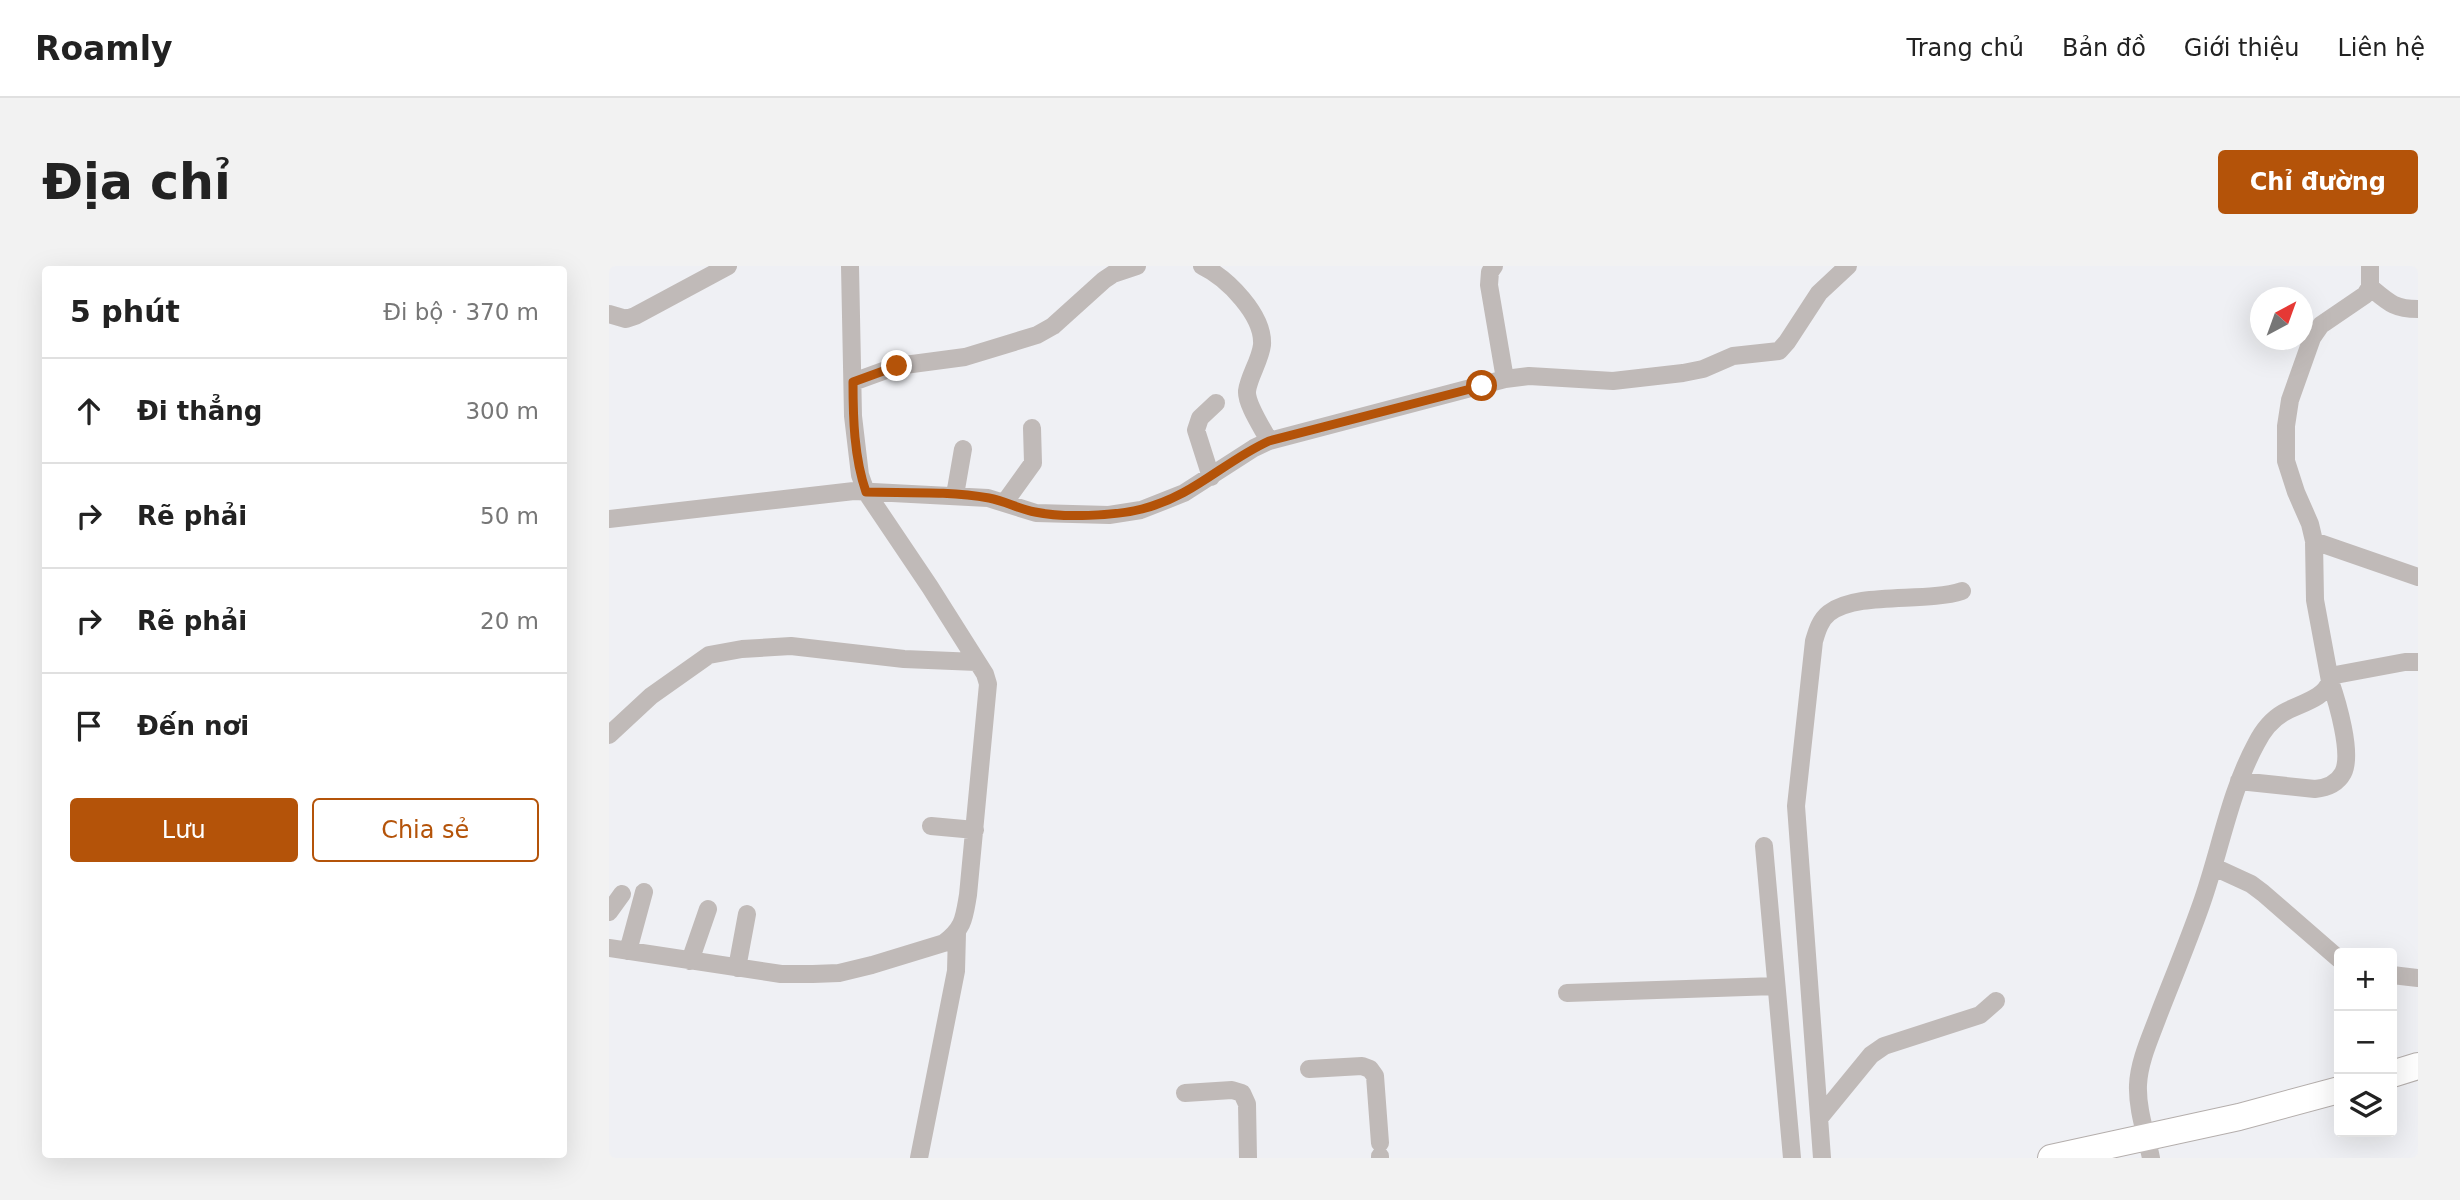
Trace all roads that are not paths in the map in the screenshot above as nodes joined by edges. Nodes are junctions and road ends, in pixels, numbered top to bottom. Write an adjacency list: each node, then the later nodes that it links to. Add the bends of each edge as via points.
1 (728, 266): 10 (street, via 635,316)
2 (850, 266): 12 (street)
3 (1137, 266): 12 (street, via 1104,280 1037,335 965,357 897,366)
4 (1202, 266): 15 (street, via 1223,278 1257,323 1262,343 1247,391)
5 (1494, 266): 11 (street, via 1489,285)
6 (1848, 266): 11 (street, via 1819,293 1779,351 1733,356 1683,373 1613,381)
7 (2370, 266): 8 (street)
8 (2370, 287): 9 (street, via 2401,309); 22 (street, via 2358,302 2321,325 2290,400 2287,461)
9 (2418, 309)
10 (609, 314)
11 (1505, 379): 15 (street)
12 (853, 382): 18 (street, via 860,475)
13 (1216, 403): 17 (street, via 1195,430)
14 (1032, 428): 20 (street, via 1033,463)
15 (1269, 441): 17 (street)
16 (963, 449): 19 (street)
17 (1211, 477): 20 (street, via 1165,502 1109,515 1036,513)
18 (866, 492): 19 (street); 21 (street); 25 (street)
19 (955, 495): 20 (street)
20 (1005, 502)
21 (609, 519)
22 (2314, 541): 23 (street); 27 (street, via 2315,600)
23 (2418, 578)
24 (1962, 591): 55 (street, via 1841,607 1828,614 1814,641 1796,806)
25 (977, 662): 28 (street, via 791,646 709,655 651,696); 31 (street, via 988,684)
26 (2418, 662): 27 (street)
27 (2330, 678): 29 (street, via 2322,692 2269,724); 29 (street, via 2342,719 2345,753 2337,782 2315,789)
28 (609, 735)
29 (2239, 781): 33 (street)
30 (931, 826): 31 (street)
31 (975, 830): 39 (street, via 964,921)
32 (1764, 846): 47 (street)
33 (2214, 867): 42 (street, via 2251,884); 56 (street, via 2141,1068 2139,1102)
34 (645, 892): 41 (street)
35 (622, 894): 37 (street)
36 (708, 909): 43 (street)
37 (609, 912)
38 (747, 914): 44 (street)
39 (957, 933): 44 (street, via 944,943 839,973 781,974); 58 (street, via 956,971)
40 (609, 948): 41 (street)
41 (628, 951): 43 (street)
42 (2334, 955)
43 (690, 961): 44 (street)
44 (737, 968)
45 (2397, 976): 46 (street)
46 (2418, 978)
47 (1776, 986): 48 (street); 60 (street)
48 (1567, 993)
49 (1996, 1001): 55 (street, via 1980,1015 1884,1046 1871,1055)
50 (2418, 1066): 52 (highway)
51 (1309, 1069): 57 (street, via 1370,1069 1375,1076)
52 (2397, 1072)
53 (2334, 1091): 56 (highway)
54 (1185, 1093): 59 (street, via 1242,1093 1247,1104)
55 (1821, 1116): 61 (street)
56 (2149, 1148): 62 (highway)
57 (1380, 1152)
58 (919, 1158)
59 (1248, 1158)
60 (1792, 1158)
61 (1822, 1158)
62 (2051, 1158)

